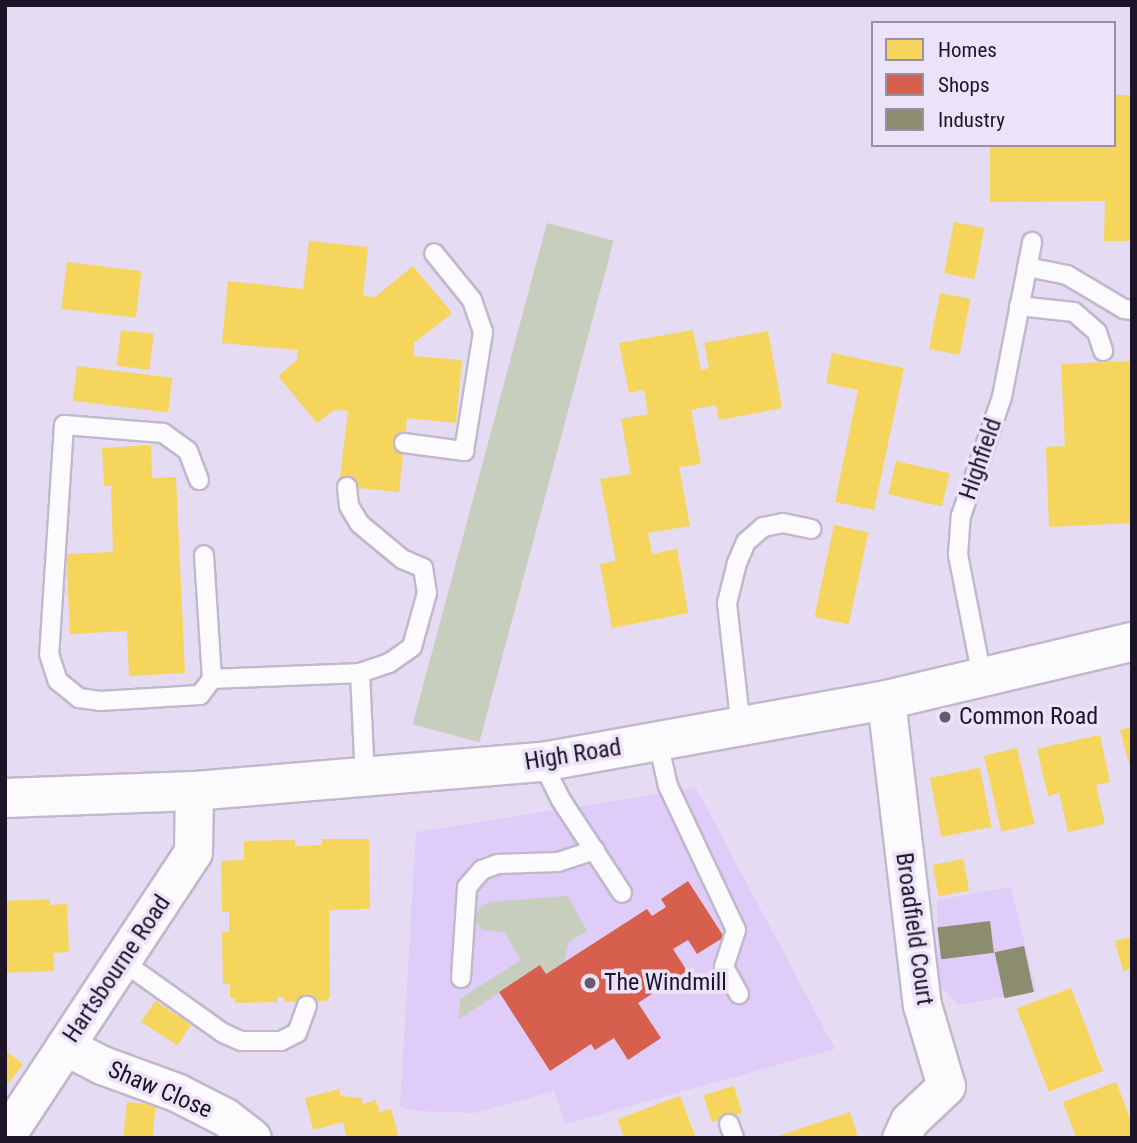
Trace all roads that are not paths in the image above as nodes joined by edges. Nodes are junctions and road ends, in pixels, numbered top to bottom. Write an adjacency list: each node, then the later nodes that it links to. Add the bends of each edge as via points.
1 (1031, 242): 3 (lane, Highfield)
2 (434, 253): 7 (lane, via 472,300 483,332 475,385 464,451)
3 (1027, 267): 4 (lane, Highfield); 5 (lane, via 1067,275)
4 (1019, 306): 6 (lane, via 1074,312 1097,332); 14 (lane, Highfield, via 1002,397 961,516 958,555)
5 (1132, 310)
6 (1103, 351)
7 (404, 443)
8 (200, 480): 15 (lane, via 188,451 163,433 64,425 49,654 58,681 79,698 100,701 200,695)
9 (347, 487): 13 (lane, via 349,506 360,523 402,559 423,568 427,593 412,647 389,663)
10 (811, 529): 17 (lane, via 783,523 763,527 746,542 737,563 727,603)
11 (204, 555): 15 (lane)
12 (1132, 642): 14 (main road, High Road)
13 (359, 673): 15 (lane); 20 (lane)
14 (982, 677): 16 (main road, High Road)
15 (212, 679)
16 (886, 700): 17 (main road, High Road); 32 (street, Broadfield Court, via 922,1005 946,1086 909,1121)
17 (741, 727): 18 (main road, High Road)
18 (658, 742): 19 (main road, High Road); 27 (lane, via 668,786 736,930 724,967)
19 (542, 762): 20 (main road, High Road); 23 (lane)
20 (365, 779): 21 (main road, High Road)
21 (194, 792): 22 (main road, High Road); 25 (street, Hartsbourne Road, via 193,852)
22 (5, 798)
23 (595, 850): 24 (lane); 26 (lane, via 558,862 499,864 482,870 467,887)
24 (622, 893)
25 (122, 961): 28 (lane, via 241,1041 281,1041 297,1033); 29 (street, Hartsbourne Road)
26 (461, 978)
27 (739, 994)
28 (307, 1006)
29 (65, 1046): 30 (street, Hartsbourne Road); 31 (street, Shaw Close, via 176,1092)
30 (5, 1137)
31 (253, 1138)
32 (901, 1138)

